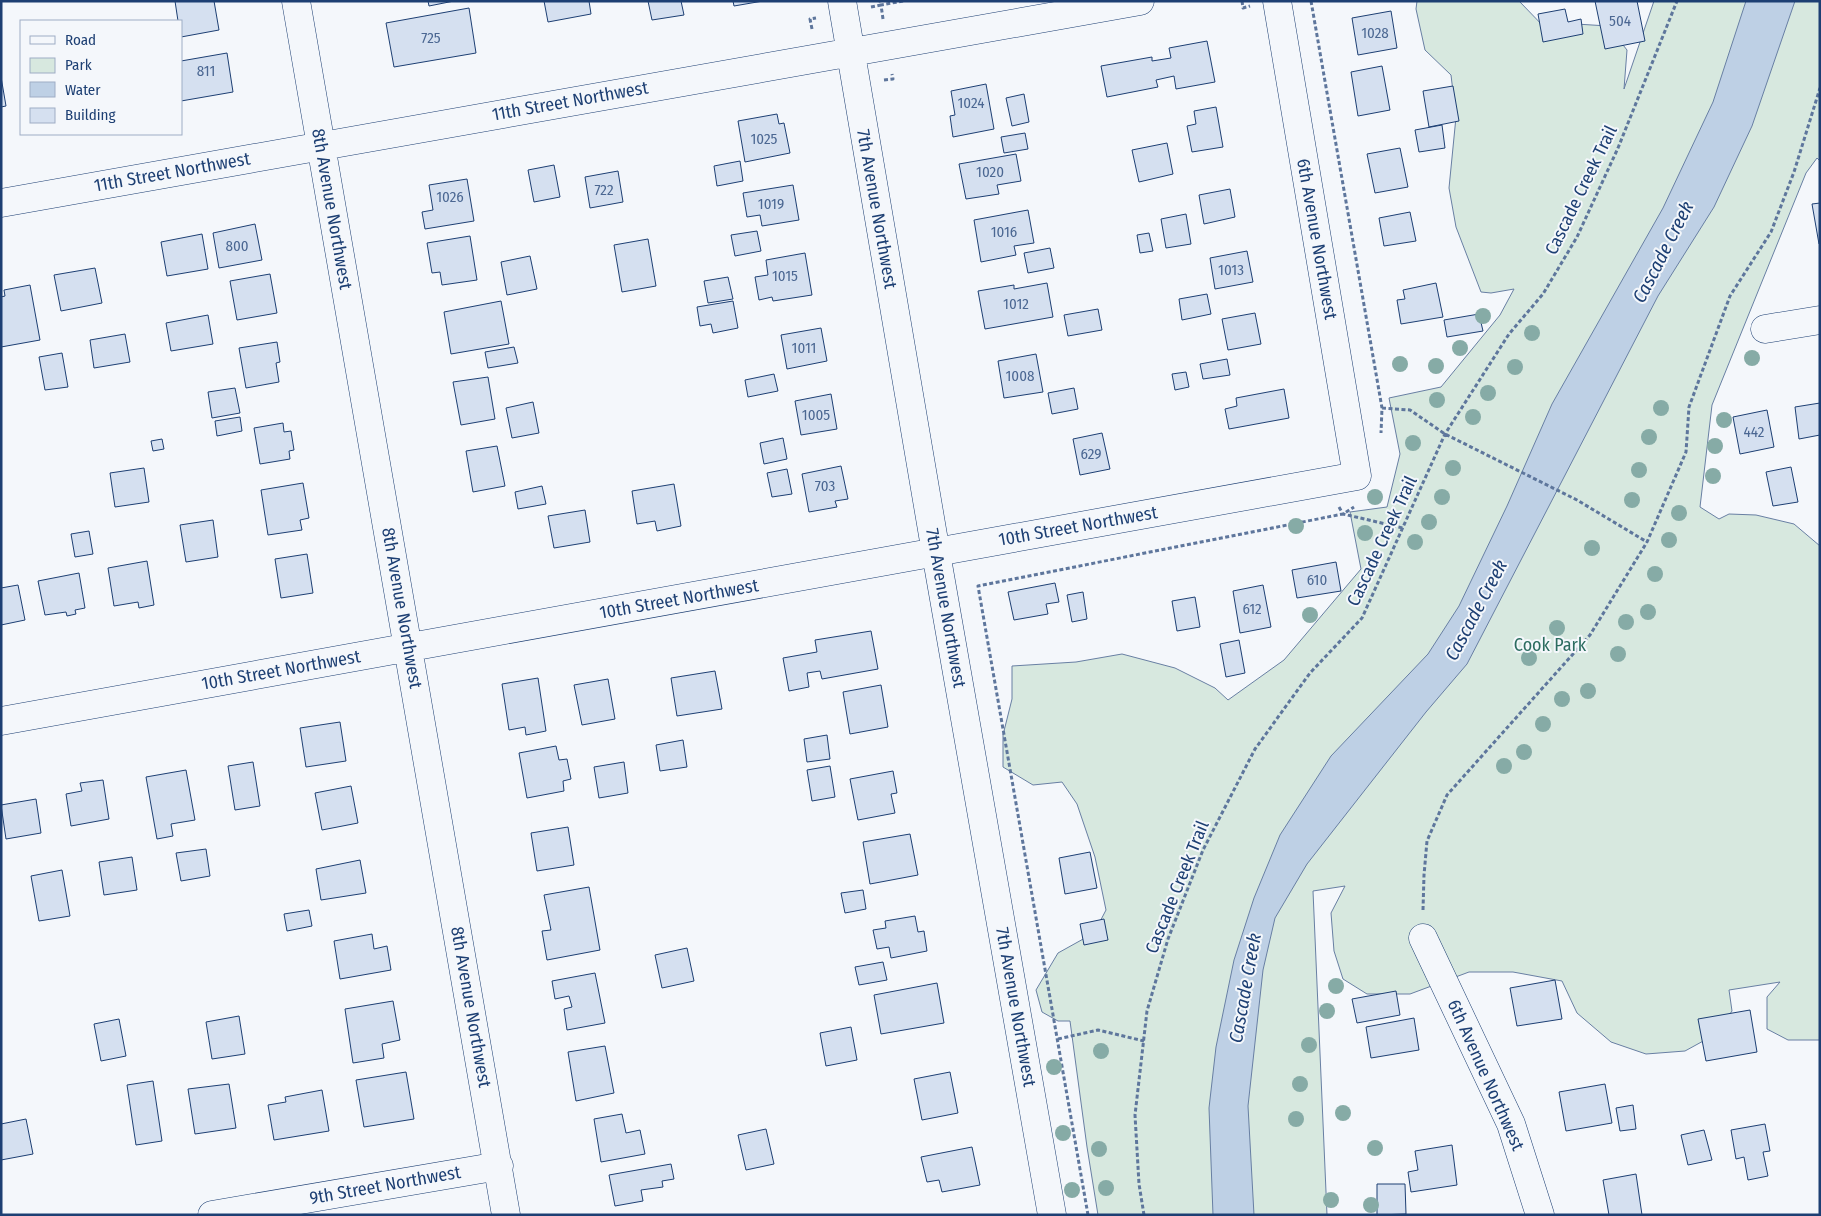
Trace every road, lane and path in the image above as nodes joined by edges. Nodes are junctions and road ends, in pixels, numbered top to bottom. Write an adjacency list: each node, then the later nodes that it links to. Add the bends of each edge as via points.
1 (296, 1): 13 (street, 8th Avenue Northwest)
2 (842, 1): 11 (street, 7th Avenue Northwest)
3 (903, 1): 9 (path)
4 (1140, 1): 11 (street, 11th Street Northwest)
5 (1242, 1): 10 (path)
6 (1277, 1): 18 (street, 6th Avenue Northwest)
7 (1311, 1): 17 (path, via 1382,408 1410,410)
8 (1677, 1): 17 (path, Cascade Creek Trail, via 1618,148 1577,237 1543,294 1509,334)
9 (881, 5)
10 (1243, 8)
11 (851, 52): 13 (street, 11th Street Northwest); 21 (street, 7th Avenue Northwest)
12 (1820, 88): 20 (path, via 1771,232 1730,296 1689,407 1686,452)
13 (321, 145): 14 (street, 11th Street Northwest); 22 (street, 8th Avenue Northwest)
14 (1, 203)
15 (1820, 320): 16 (street)
16 (1765, 329)
17 (1445, 434): 19 (path, Cascade Creek Trail); 20 (path, via 1578,500)
18 (1357, 476): 21 (street, 10th Street Northwest)
19 (1403, 528): 25 (path, via 1343,514 978,586); 26 (path, Cascade Creek Trail, via 1362,618 1310,673 1255,749 1203,850 1168,939 1147,1011)
20 (1648, 542): 24 (path, via 1590,635 1447,795 1427,841)
21 (936, 553): 22 (street, 10th Street Northwest); 30 (street, 7th Avenue Northwest)
22 (409, 647): 23 (street, 10th Street Northwest); 27 (street, 8th Avenue Northwest)
23 (1, 721)
24 (1423, 938): 33 (street, 6th Avenue Northwest, via 1512,1124)
25 (1058, 1039): 26 (path, via 1098,1030); 31 (path)
26 (1144, 1041): 32 (path, Cascade Creek Trail, via 1135,1115)
27 (498, 1166): 28 (street, 9th Street Northwest); 29 (street, 8th Avenue Northwest)
28 (212, 1215)
29 (506, 1215)
30 (1052, 1215)
31 (1088, 1215)
32 (1144, 1215)
33 (1540, 1215)

